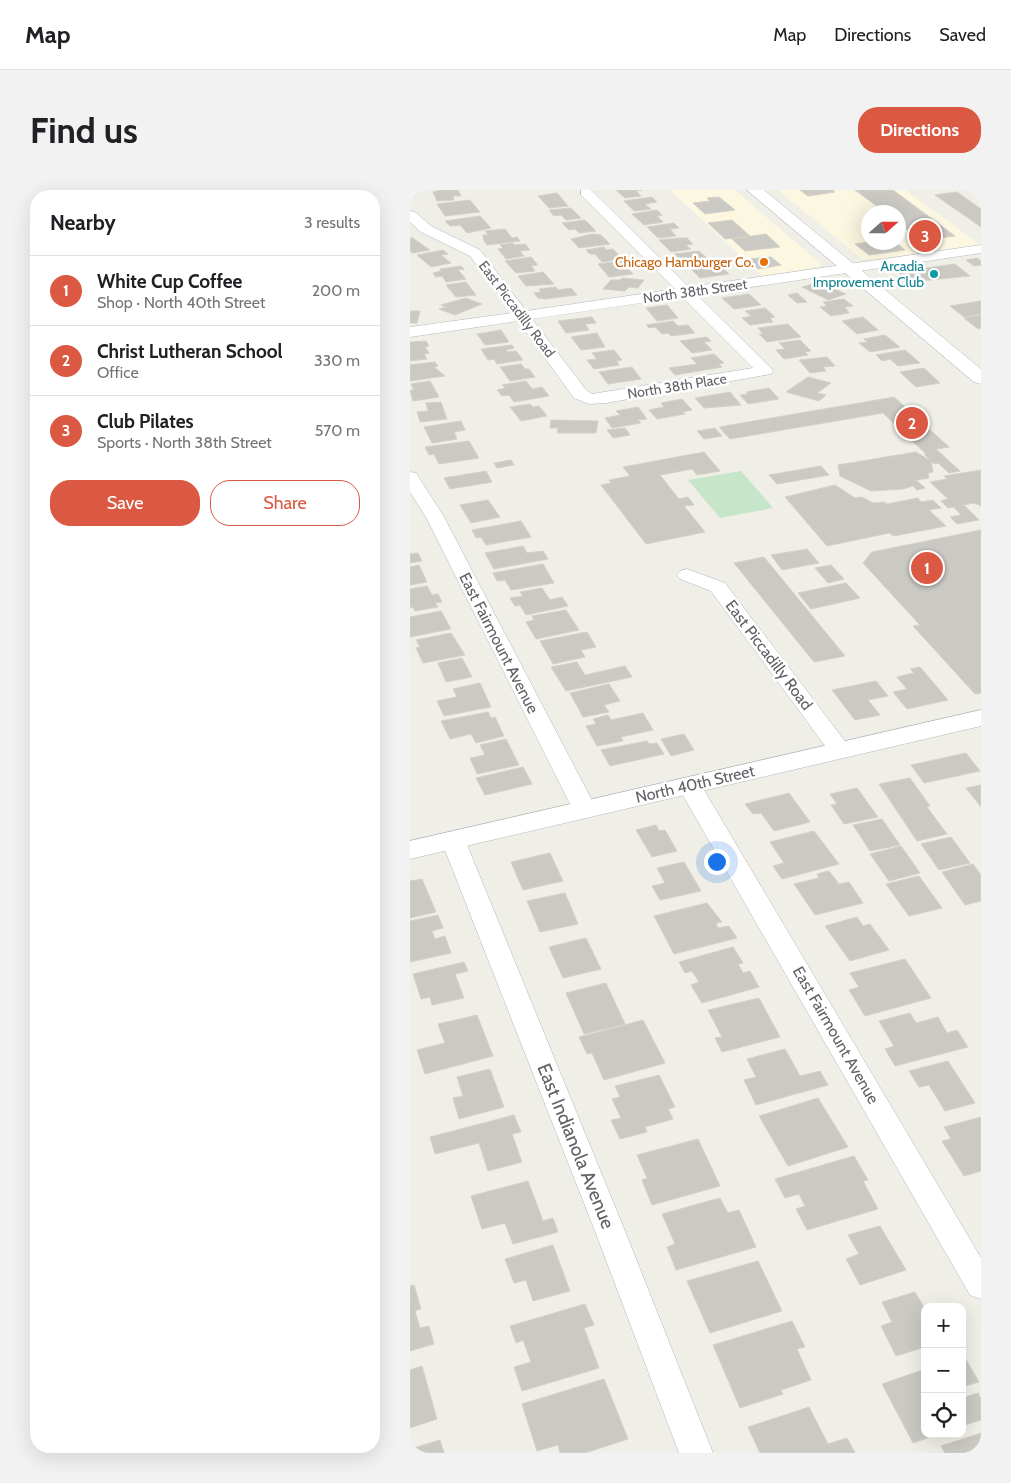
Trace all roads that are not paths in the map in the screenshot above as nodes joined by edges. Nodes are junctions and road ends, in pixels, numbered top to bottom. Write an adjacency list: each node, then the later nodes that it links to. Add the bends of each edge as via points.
1 (411, 190): 4 (street)
2 (755, 190): 7 (main road)
3 (586, 192): 8 (street)
4 (410, 194)
5 (410, 214): 9 (street, East Piccadilly Road, via 426,229 475,253)
6 (981, 249): 7 (street, North 38th Street)
7 (849, 268): 8 (street, North 38th Street); 11 (main road)
8 (686, 292): 9 (street, North 38th Street); 12 (street, North 38th Place, via 765,372)
9 (522, 316): 10 (street, North 38th Street); 12 (street, East Piccadilly Road, via 580,394)
10 (410, 332)
11 (981, 378)
12 (589, 398)
13 (410, 478): 18 (street, East Fairmount Avenue, via 434,517)
14 (687, 576): 16 (street, East Piccadilly Road, via 718,587)
15 (981, 718): 16 (main road, North 40th Street)
16 (839, 749): 17 (main road, North 40th Street)
17 (689, 785): 18 (main road, North 40th Street); 21 (street, East Fairmount Avenue)
18 (585, 810): 19 (main road, North 40th Street)
19 (453, 840): 20 (main road, North 40th Street); 22 (street, East Indianola Avenue)
20 (410, 850)
21 (981, 1286)
22 (696, 1453)

